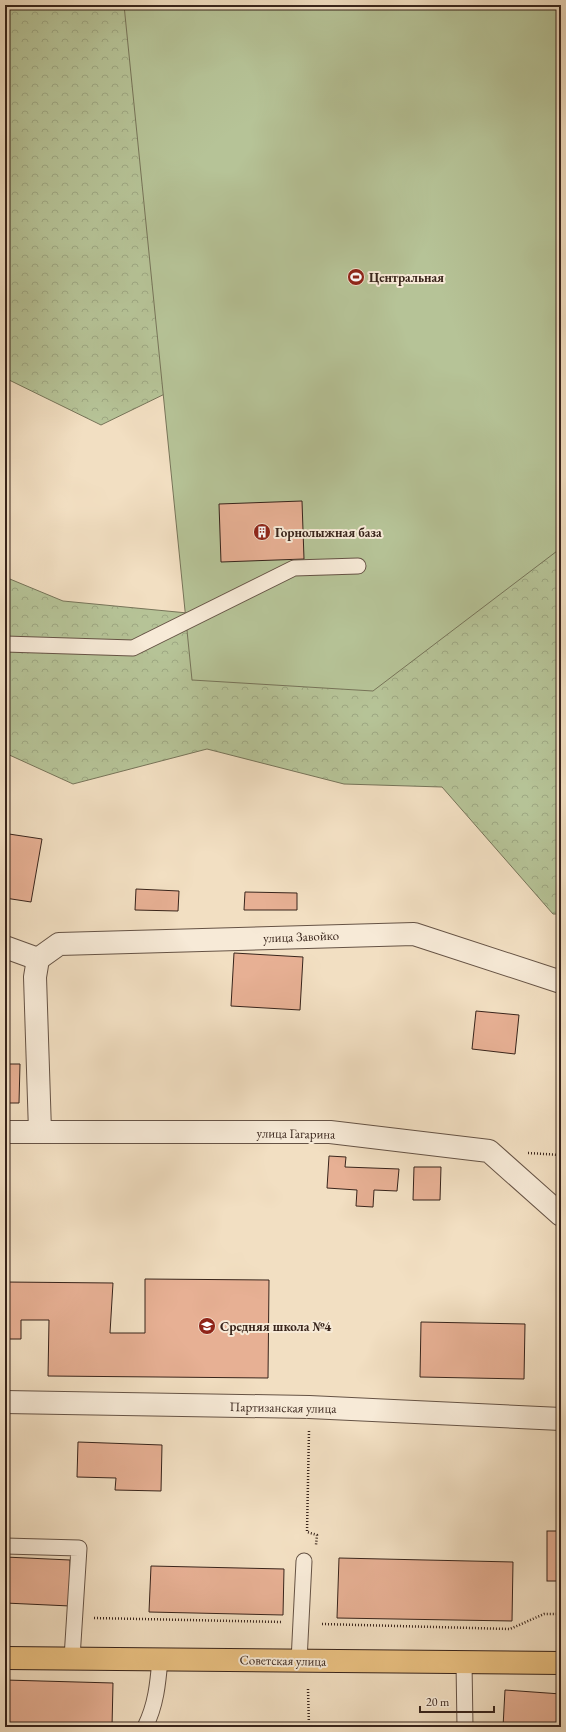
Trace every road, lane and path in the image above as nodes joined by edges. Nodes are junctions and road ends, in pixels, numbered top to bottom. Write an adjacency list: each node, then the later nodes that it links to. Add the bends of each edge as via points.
1 (358, 566): 2 (lane, via 294,568 133,648)
2 (5, 644)
3 (5, 947): 4 (street)
4 (38, 959): 5 (street, улица Завойко, via 59,944 414,934); 6 (street, via 35,977)
5 (561, 982)
6 (40, 1131): 7 (street, улица Гагарина); 8 (street, улица Гагарина, via 330,1132 489,1151)
7 (5, 1132)
8 (561, 1215)
9 (5, 1402): 10 (street, Партизанская улица, via 309,1407)
10 (561, 1419)
11 (309, 1428): 13 (path, via 307,1532 316,1535)
12 (5, 1546): 20 (lane, via 79,1548)
13 (316, 1550)
14 (304, 1562): 22 (lane)
15 (561, 1614): 18 (path, via 544,1614 510,1629)
16 (87, 1618): 17 (path)
17 (281, 1622)
18 (321, 1624)
19 (5, 1658): 20 (main road, Советская улица)
20 (72, 1658): 21 (main road, Советская улица)
21 (160, 1659): 22 (main road, Советская улица); 26 (lane, via 158,1688 152,1713)
22 (299, 1661): 23 (main road, Советская улица)
23 (464, 1663): 24 (main road, Советская улица); 28 (lane)
24 (561, 1663)
25 (308, 1689): 27 (path)
26 (145, 1727)
27 (309, 1727)
28 (465, 1727)

